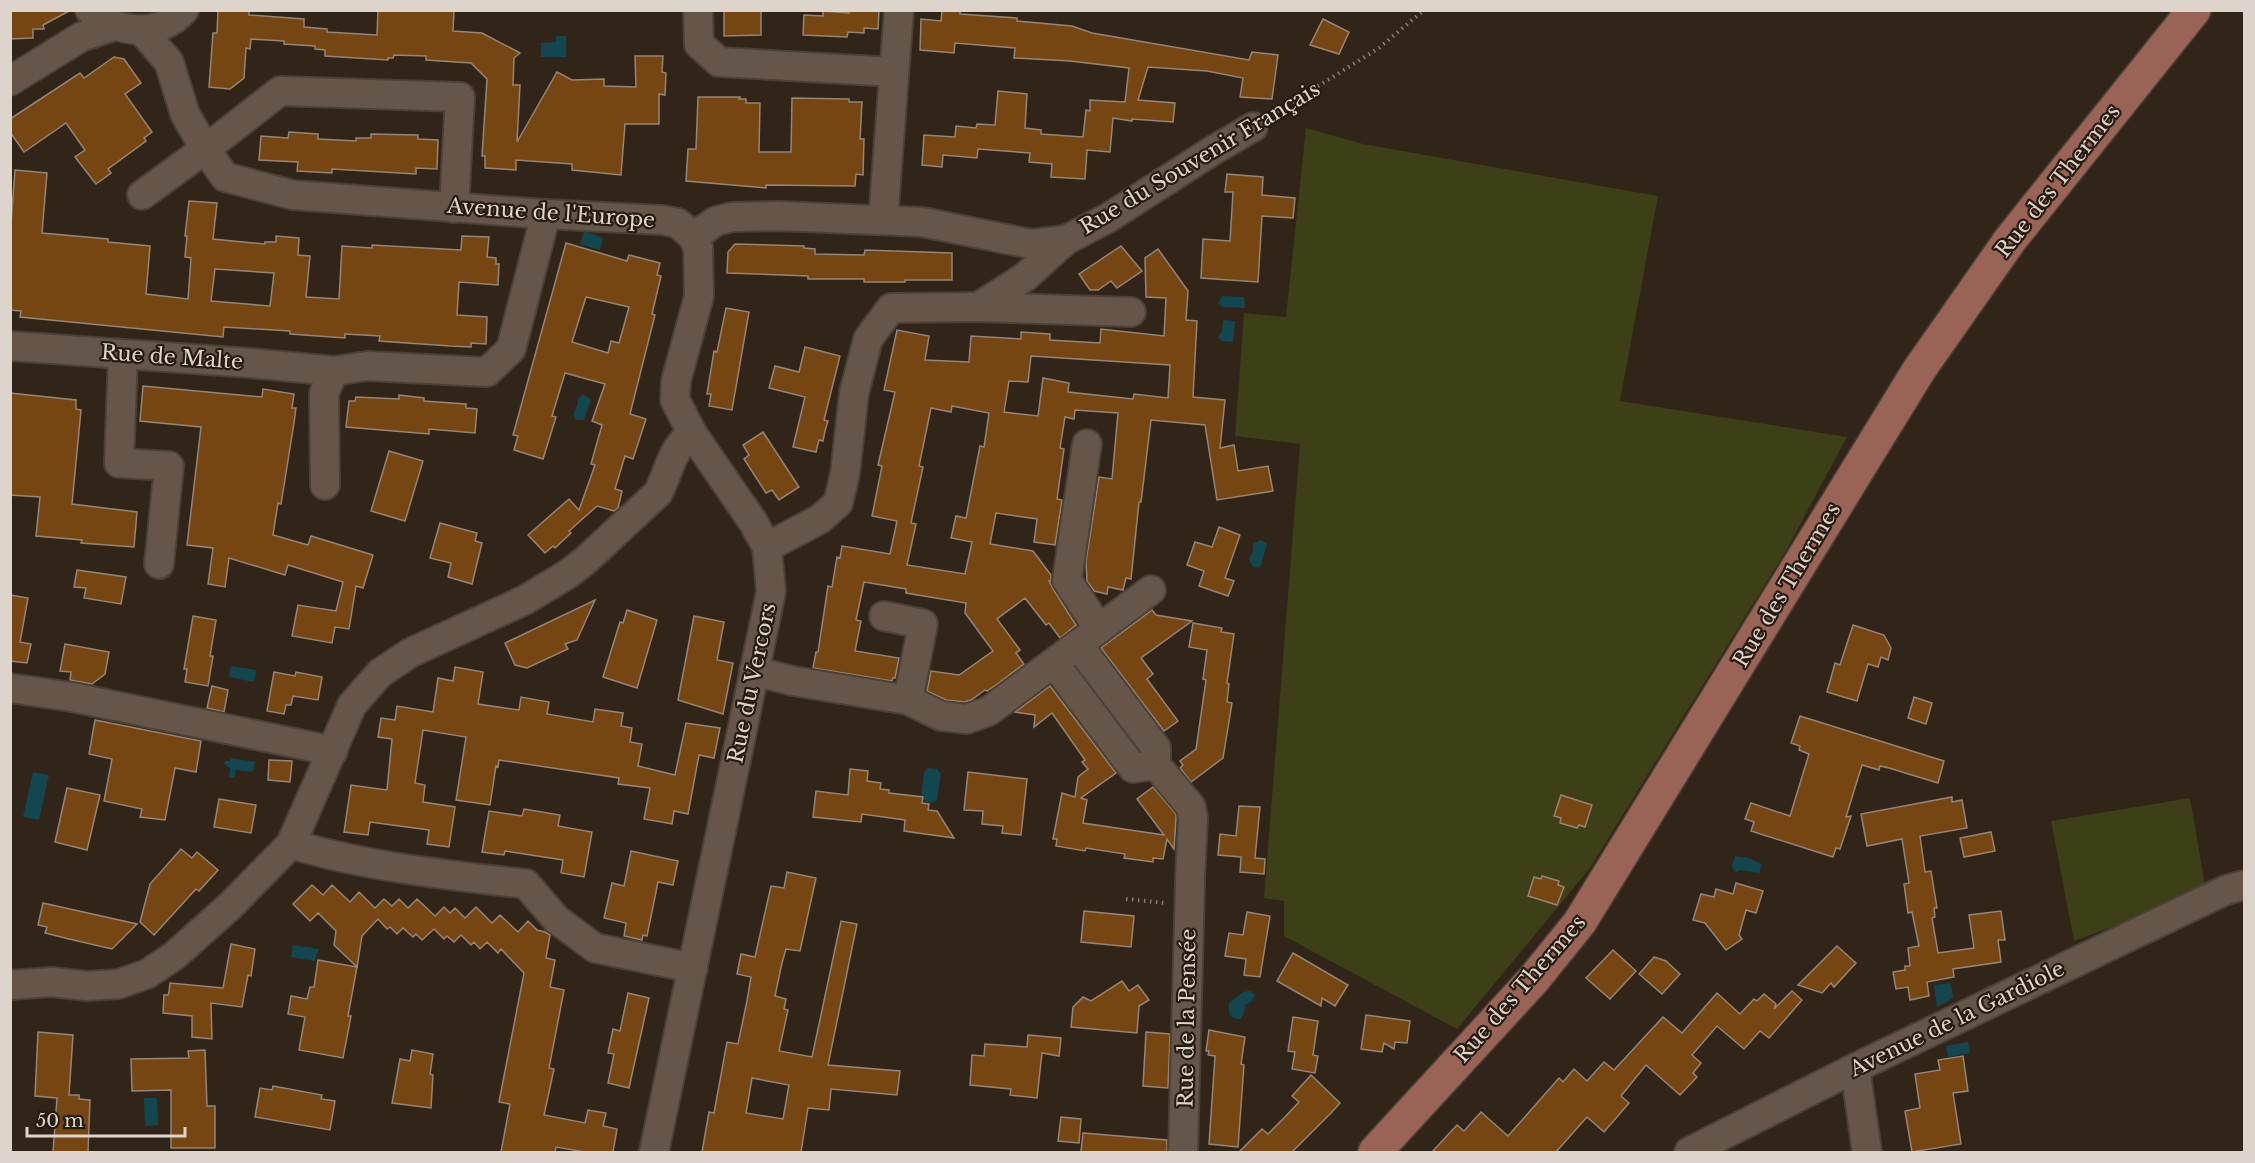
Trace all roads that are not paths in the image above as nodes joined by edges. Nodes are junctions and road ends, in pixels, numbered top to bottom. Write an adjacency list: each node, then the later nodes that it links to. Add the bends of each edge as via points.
1 (698, 10): 8 (street, via 699,44 719,62)
2 (899, 10): 8 (street)
3 (2194, 10): 44 (main road, Rue des Thermes, via 2010,240 1919,370 1580,922 1534,979)
4 (183, 12): 6 (street, via 162,26); 7 (street, Avenue de l'Europe, via 174,31)
5 (85, 19): 6 (street); 9 (street)
6 (127, 28): 7 (street, Avenue de l'Europe)
7 (169, 62): 11 (street, Avenue de l'Europe, via 186,114)
8 (894, 72): 15 (street)
9 (10, 81)
10 (1253, 128): 17 (street, Rue du Souvenir Français)
11 (205, 149): 12 (street); 13 (street, Avenue de l'Europe, via 225,177 293,195); 13 (street, via 280,91 460,98)
12 (142, 195)
13 (454, 207): 14 (street, Avenue de l'Europe)
14 (544, 214): 16 (street, Avenue de l'Europe, via 662,220 678,223); 22 (street, Rue de Malte, via 511,349 487,372 367,366)
15 (883, 220): 16 (street, via 733,217 716,221); 17 (street, via 922,222 1030,244)
16 (693, 237): 23 (street, Rue du Vercors, via 698,249 699,296 676,381 675,400)
17 (1066, 240): 18 (street, Rue du Souvenir Français, via 1025,277)
18 (978, 307): 19 (street); 26 (street, via 891,308 868,339 854,393 838,503 820,519)
19 (1131, 312)
20 (10, 346): 21 (street, Rue de Malte)
21 (123, 355): 22 (street, Rue de Malte); 27 (street, via 119,463 169,466)
22 (334, 371): 25 (street, via 324,393)
23 (692, 433): 26 (street, Rue du Vercors); 35 (street, via 673,453 658,493 577,567 525,600 410,653 380,673 352,705)
24 (1087, 444): 30 (street, via 1067,580)
25 (325, 485)
26 (767, 547): 32 (street, Rue du Vercors, via 771,592)
27 (159, 564)
28 (1151, 590): 30 (street)
29 (884, 616): 34 (street, via 923,624)
30 (1088, 637): 31 (street); 36 (street, via 1156,748)
31 (1054, 663): 34 (street, via 989,711 967,719 941,716); 36 (street, via 1133,768)
32 (754, 671): 34 (street); 39 (street, Rue du Vercors)
33 (10, 688): 35 (street, via 72,697)
34 (908, 699)
35 (333, 751): 37 (street)
36 (1156, 765): 43 (street, Rue de la Pensée, via 1191,807 1193,818)
37 (291, 844): 39 (street, via 329,856 526,884 556,920 595,948); 40 (street, via 230,906 174,956 147,974 119,984)
38 (2235, 888): 41 (street, Avenue de la Gardiole)
39 (693, 968): 42 (street, Rue du Vercors)
40 (10, 985)
41 (1855, 1068): 45 (street, Avenue de la Gardiole); 46 (street)
42 (654, 1152)
43 (1183, 1152)
44 (1375, 1152)
45 (1689, 1152)
46 (1867, 1152)

